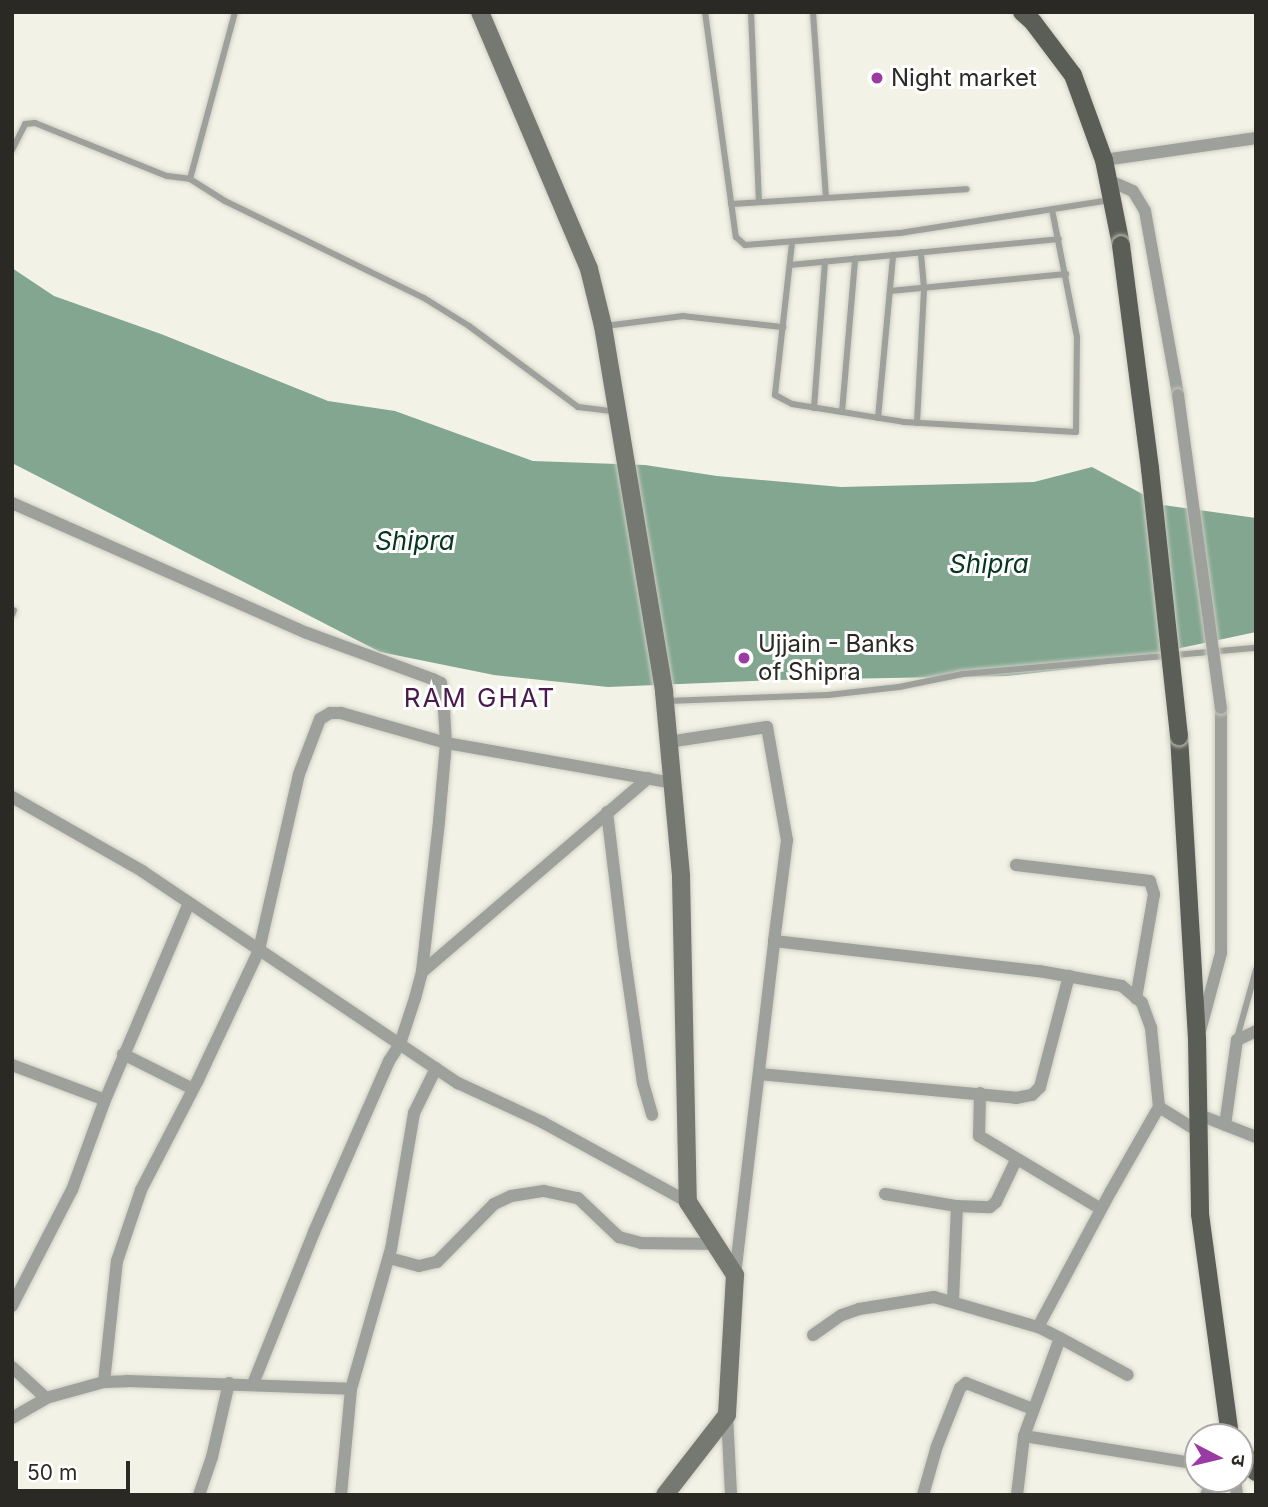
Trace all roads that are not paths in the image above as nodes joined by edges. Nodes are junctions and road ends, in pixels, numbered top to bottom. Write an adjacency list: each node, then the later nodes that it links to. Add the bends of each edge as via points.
1 (235, 12): 10 (lane)
2 (480, 12): 28 (main road, via 589,269)
3 (705, 12): 16 (lane)
4 (751, 12): 15 (lane)
5 (813, 12): 13 (lane)
6 (1022, 12): 9 (main road, via 1073,75)
7 (1256, 138): 9 (street)
8 (12, 150): 10 (lane, via 25,124 35,123 167,176)
9 (1104, 160): 11 (main road)
10 (190, 178): 31 (lane, via 225,201 424,298 578,407)
11 (1108, 180): 14 (main road); 53 (street, bridge, via 1133,191 1145,211 1178,395 1221,708 1221,953)
12 (967, 189): 13 (lane)
13 (826, 198): 15 (lane)
14 (1112, 200): 17 (lane); 53 (main road, bridge, via 1152,482 1179,736)
15 (759, 202): 16 (lane)
16 (731, 204): 19 (lane, via 736,236 745,245)
17 (1052, 209): 18 (lane); 19 (lane, via 900,233)
18 (1059, 239): 20 (lane); 25 (lane)
19 (792, 243): 24 (lane)
20 (921, 252): 21 (lane); 26 (lane)
21 (893, 255): 22 (lane); 27 (lane)
22 (855, 258): 23 (lane); 32 (lane)
23 (825, 261): 24 (lane); 30 (lane)
24 (790, 265): 29 (lane)
25 (1066, 274): 26 (lane); 34 (lane, via 1077,337 1076,432)
26 (924, 288): 27 (lane); 34 (lane)
27 (890, 292): 33 (lane)
28 (603, 326): 29 (lane, via 683,316); 31 (main road)
29 (783, 327): 30 (lane, via 775,395)
30 (814, 408): 32 (lane)
31 (618, 412): 37 (main road)
32 (842, 412): 33 (lane)
33 (878, 418): 34 (lane)
34 (917, 423)
35 (12, 503): 39 (street, via 307,633 433,678 441,683)
36 (1256, 648): 37 (lane, via 963,674 828,695)
37 (664, 696): 38 (main road)
38 (668, 742): 41 (main road); 46 (street, via 767,727 787,840)
39 (446, 743): 40 (street); 47 (street, via 341,713 320,719 299,775); 49 (street)
40 (648, 778): 41 (street); 43 (street)
41 (674, 783): 70 (main road, via 681,877)
42 (12, 797): 45 (street)
43 (607, 812): 49 (street); 64 (street, via 643,1083)
44 (1016, 865): 51 (street, via 1150,881 1154,894)
45 (189, 903): 47 (street); 56 (street)
46 (774, 941): 50 (street); 59 (street)
47 (259, 950): 55 (street); 60 (street)
48 (1256, 970): 54 (lane)
49 (422, 972): 55 (street)
50 (1069, 976): 51 (street, via 1122,986); 61 (street, via 1040,1087 1032,1095 1016,1098)
51 (1136, 998): 63 (street, via 1151,1028)
52 (1256, 1031): 54 (street)
53 (1197, 1038): 65 (main road)
54 (1237, 1040): 66 (street)
55 (400, 1044): 58 (street); 85 (street, via 319,1220)
56 (123, 1054): 60 (street); 62 (street)
57 (12, 1065): 62 (street)
58 (436, 1068): 70 (street); 74 (street, via 414,1113)
59 (759, 1074): 61 (street); 75 (street)
60 (193, 1089): 83 (street, via 141,1190 117,1261)
61 (980, 1093): 68 (street, via 979,1136)
62 (105, 1100): 77 (street, via 72,1190)
63 (1159, 1107): 65 (street); 72 (street)
64 (652, 1115)
65 (1197, 1122): 66 (street); 91 (main road, via 1207,1283)
66 (1224, 1125): 67 (street)
67 (1256, 1137)
68 (1016, 1160): 71 (street, via 990,1207); 72 (street)
69 (885, 1194): 71 (street)
70 (688, 1202): 73 (main road)
71 (957, 1206): 76 (street)
72 (1101, 1209): 78 (street)
73 (715, 1244): 74 (street, via 641,1243 619,1237 578,1198 544,1191 494,1204 437,1262 419,1266); 75 (main road)
74 (389, 1258): 86 (street)
75 (735, 1275): 89 (main road)
76 (953, 1301): 78 (street); 79 (street, via 924,1298 859,1309)
77 (12, 1306)
78 (1038, 1327): 80 (street)
79 (813, 1335)
80 (1060, 1338): 82 (street); 88 (street)
81 (12, 1367): 87 (street)
82 (1128, 1375)
83 (104, 1382): 84 (street); 87 (street)
84 (229, 1383): 85 (street); 94 (street)
85 (253, 1384): 86 (street)
86 (351, 1389): 95 (street)
87 (46, 1398): 90 (street)
88 (1033, 1409): 92 (street); 98 (street, via 966,1383 937,1446)
89 (727, 1415): 96 (main road); 97 (street)
90 (12, 1418)
91 (1228, 1423)
92 (1024, 1436): 93 (street); 99 (street)
93 (1184, 1462)
94 (199, 1495)
95 (341, 1495)
96 (665, 1495)
97 (731, 1495)
98 (923, 1495)
99 (1017, 1495)

